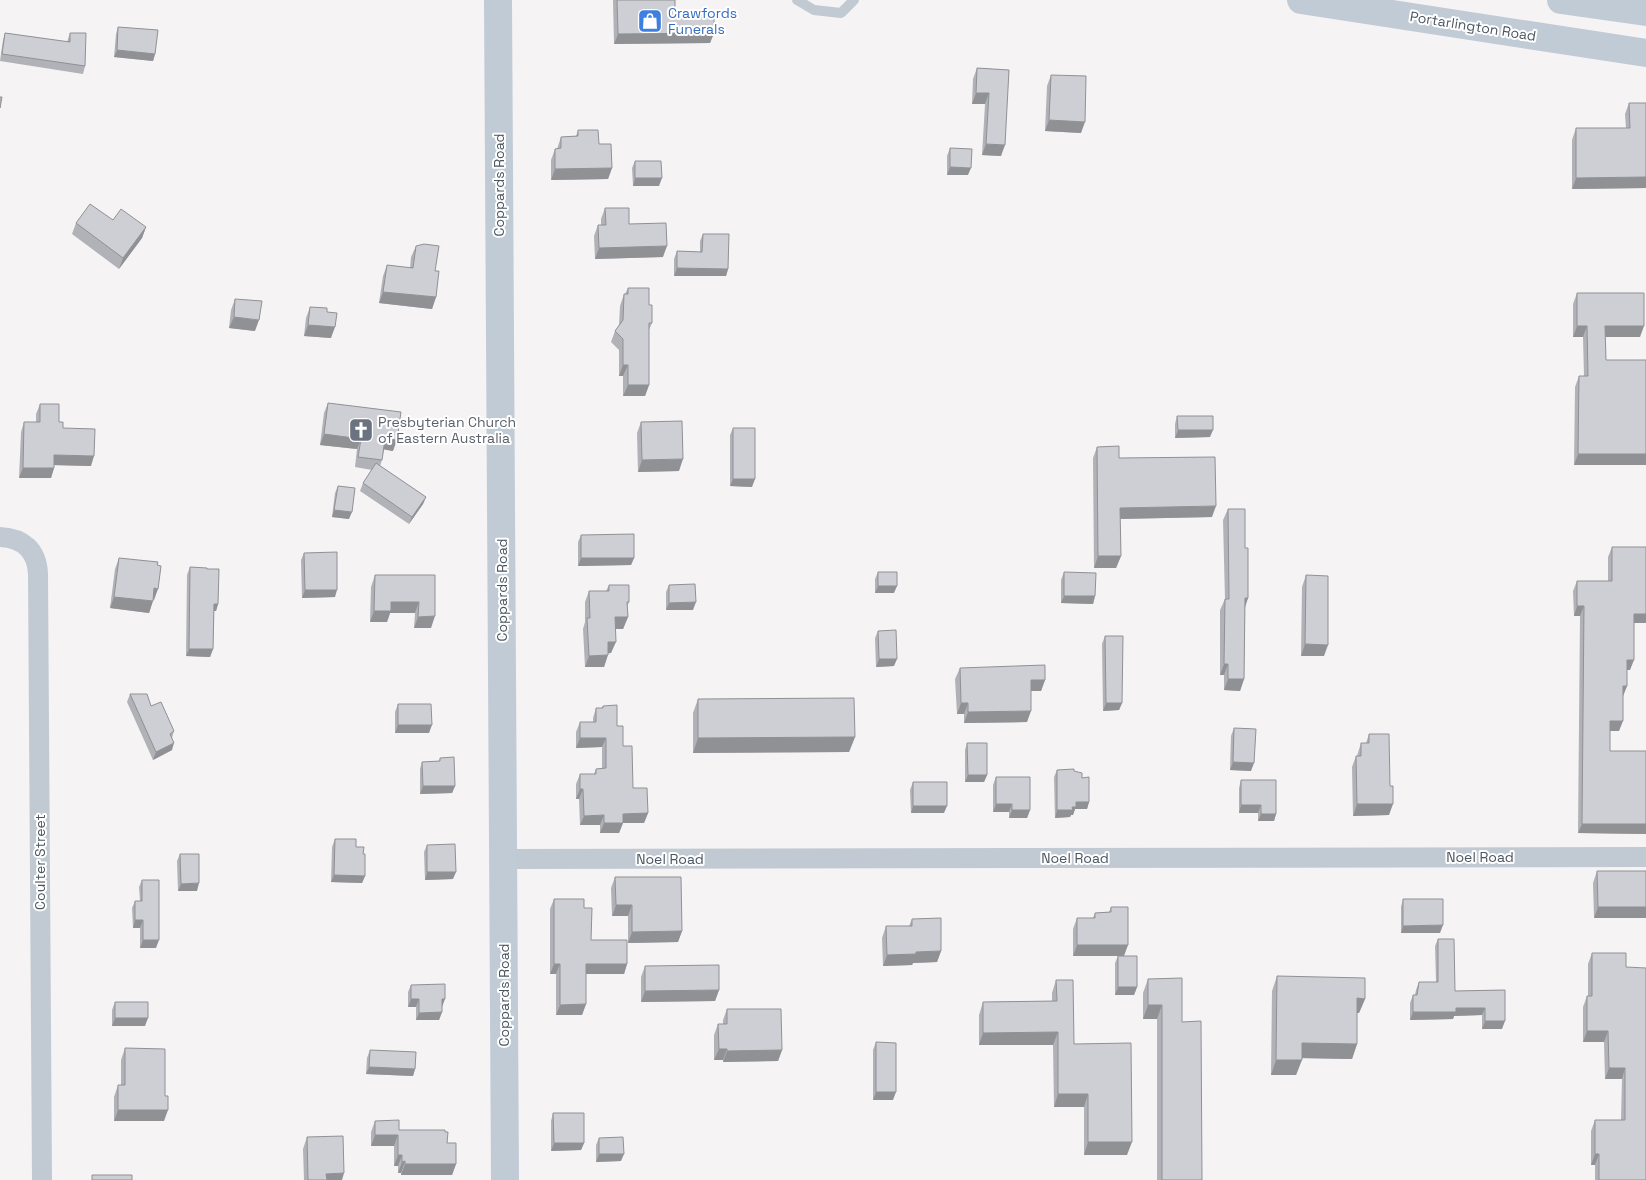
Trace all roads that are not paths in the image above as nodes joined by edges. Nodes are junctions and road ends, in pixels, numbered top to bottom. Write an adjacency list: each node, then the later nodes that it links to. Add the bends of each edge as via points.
1 (498, 0): 10 (street, Coppards Road)
2 (797, 0): 3 (lane, via 814,10 841,13)
3 (854, 0)
4 (1301, 0): 7 (street, Portarlington Road)
5 (1561, 0): 6 (street)
6 (1646, 12)
7 (1646, 53)
8 (0, 537): 11 (street, Coulter Street, via 15,539 28,548 35,558 38,574)
9 (1646, 856): 10 (street, Noel Road)
10 (504, 859): 12 (street, Coppards Road)
11 (42, 1180)
12 (505, 1180)

